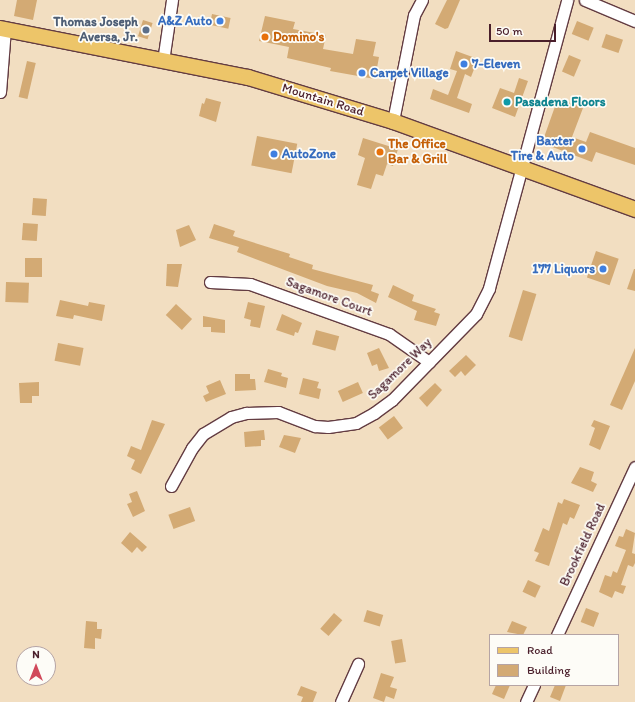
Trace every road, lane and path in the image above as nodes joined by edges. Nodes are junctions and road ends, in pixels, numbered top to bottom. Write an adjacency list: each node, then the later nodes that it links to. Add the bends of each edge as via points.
1 (172, 0): 7 (street)
2 (422, 0): 9 (street, via 414,15)
3 (566, 0): 10 (street, Sagamore Way)
4 (585, 0): 5 (street)
5 (635, 22)
6 (2, 29): 7 (main road, Mountain Road); 8 (street)
7 (163, 61): 9 (main road, Mountain Road, via 248,77)
8 (0, 92)
9 (393, 121): 10 (main road, Mountain Road)
10 (520, 169): 11 (main road, Mountain Road); 13 (street, Sagamore Way, via 489,288 476,314)
11 (635, 209)
12 (210, 282): 13 (street, Sagamore Court, via 250,284 389,334)
13 (429, 362): 15 (street, Sagamore Way, via 392,400 356,423 340,427 315,426 278,412 246,412 231,417 203,434 192,448)
14 (635, 467): 16 (street, Brookfield Road)
15 (171, 486)
16 (557, 634)
17 (358, 664): 19 (street)
18 (534, 686): 20 (street)
19 (341, 702)
20 (526, 702)

